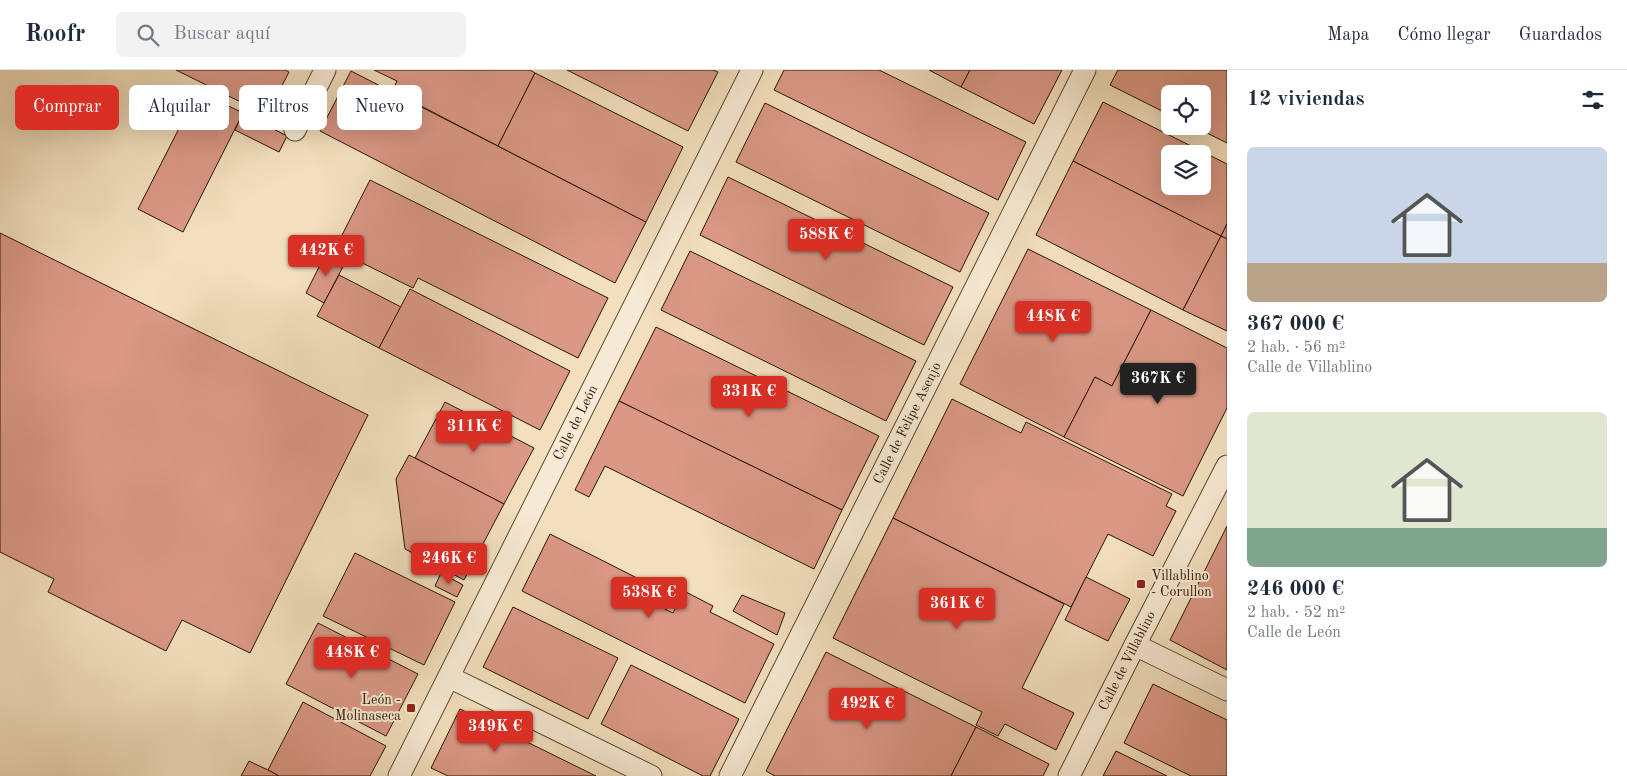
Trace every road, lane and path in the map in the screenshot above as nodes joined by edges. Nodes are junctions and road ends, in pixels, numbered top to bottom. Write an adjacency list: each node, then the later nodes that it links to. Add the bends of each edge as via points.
1 (324, 70): 4 (street)
2 (752, 70): 7 (street, Calle de León)
3 (1085, 70): 11 (street, Calle de Felipe Asenjo)
4 (316, 85)
5 (1227, 466): 6 (street, Calle de Villablino)
6 (1134, 645): 8 (street); 12 (street, Calle de Villablino)
7 (449, 677): 9 (street, Calle de León); 10 (street)
8 (1227, 690)
9 (399, 776)
10 (651, 776)
11 (730, 776)
12 (1069, 776)

